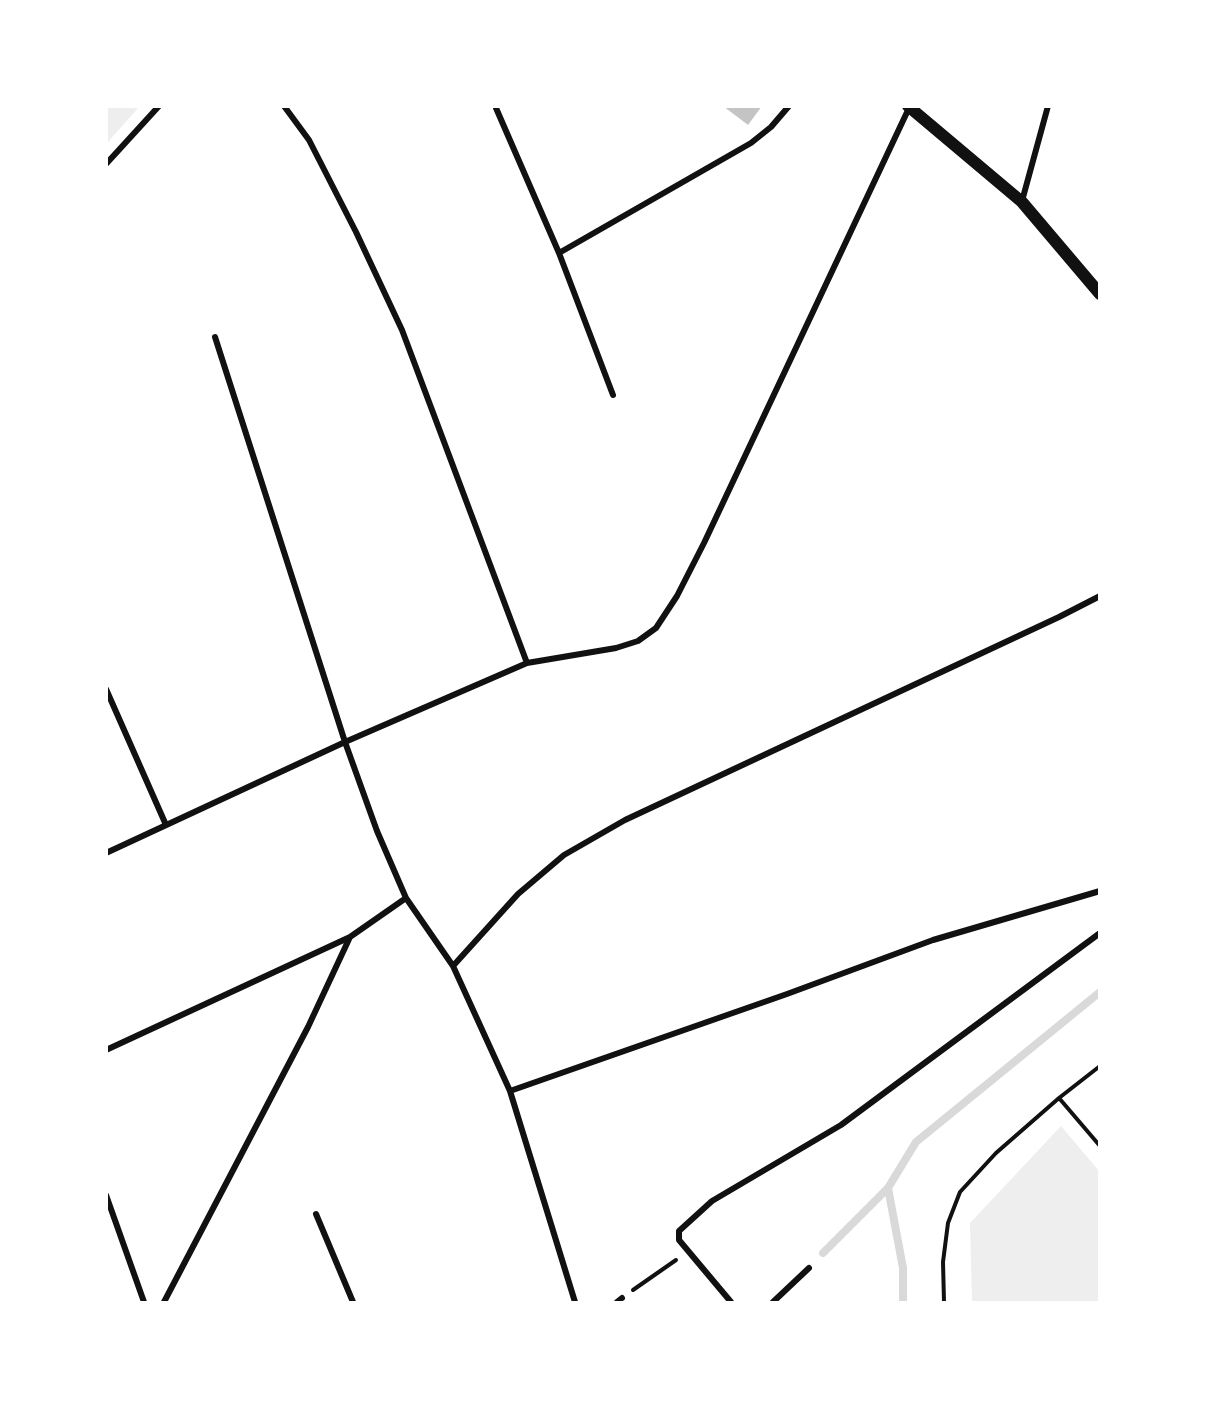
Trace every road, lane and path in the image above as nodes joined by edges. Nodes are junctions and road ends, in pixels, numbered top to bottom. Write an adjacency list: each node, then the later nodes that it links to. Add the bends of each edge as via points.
1 (159, 106): 7 (street)
2 (284, 106): 14 (street, via 309,140 402,330)
3 (789, 106): 9 (street, via 751,143)
4 (1048, 106): 8 (street)
5 (909, 107): 8 (main road); 14 (street, via 678,596 656,628 638,641)
6 (496, 108): 9 (street)
7 (106, 164)
8 (1022, 202): 10 (main road)
9 (559, 253): 12 (street)
10 (1100, 294)
11 (215, 337): 16 (street)
12 (613, 395)
13 (1100, 596): 23 (street, via 625,820 564,855 518,894)
14 (527, 663): 16 (street)
15 (106, 689): 17 (street)
16 (345, 742): 17 (street); 20 (street)
17 (166, 825): 18 (street)
18 (106, 853)
19 (1100, 891): 26 (street, via 933,940)
20 (406, 898): 22 (street); 23 (street)
21 (1100, 933): 31 (street, via 842,1125 712,1200 679,1231 680,1240)
22 (350, 937): 24 (street); 35 (street, via 308,1027)
23 (453, 966): 26 (street)
24 (106, 1050)
25 (1100, 1066): 27 (path)
26 (510, 1091): 37 (street)
27 (1059, 1098): 28 (path); 40 (path, via 996,1153 960,1192 948,1223 943,1262)
28 (1100, 1146)
29 (106, 1195): 34 (street)
30 (316, 1214): 36 (street)
31 (689, 1251): 33 (path); 38 (street)
32 (809, 1268): 39 (street)
33 (619, 1300)
34 (144, 1302)
35 (164, 1302)
36 (353, 1302)
37 (575, 1302)
38 (731, 1302)
39 (773, 1302)
40 (944, 1302)

